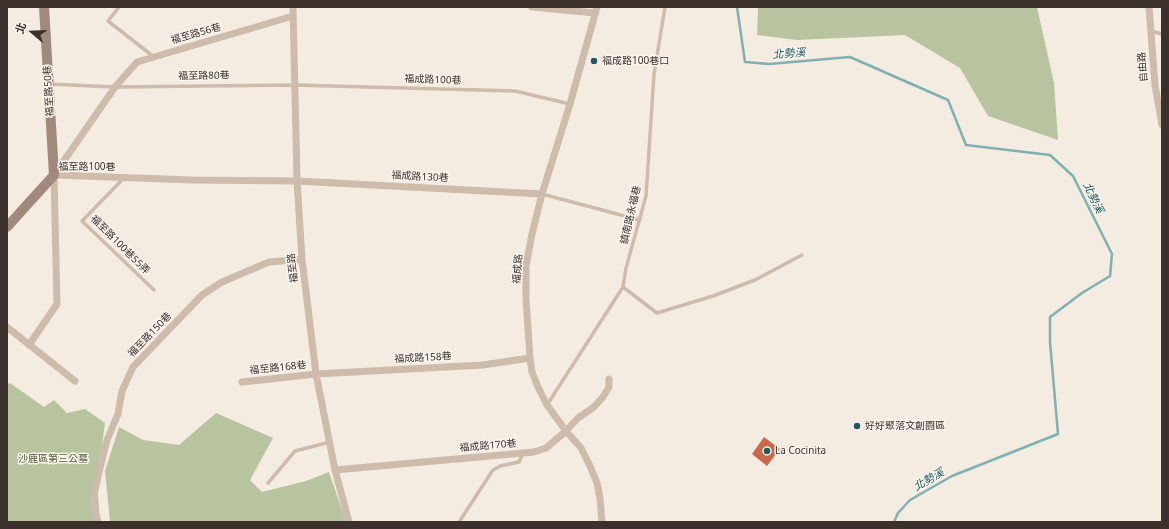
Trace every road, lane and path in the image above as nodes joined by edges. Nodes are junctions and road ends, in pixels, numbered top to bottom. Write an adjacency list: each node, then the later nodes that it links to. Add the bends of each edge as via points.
1 (44, 7): 12 (street, 福至路50巷)
2 (119, 7): 11 (lane, via 108,21)
3 (293, 7): 8 (street, 福至路)
4 (532, 7): 7 (street)
5 (665, 7): 21 (lane, 鎮南路永福巷, via 654,74 646,196)
6 (1149, 7): 9 (street, 自由路)
7 (596, 10): 15 (street, 福成路)
8 (293, 16): 11 (street, 福至路56巷); 13 (street, 福至路)
9 (1150, 31): 10 (lane); 16 (street, 自由路)
10 (1162, 34)
11 (154, 57): 14 (street, 福至路56巷, via 137,62)
12 (48, 84): 14 (lane, 福至路80巷); 17 (street, 福至路50巷)
13 (294, 85): 14 (lane, 福至路80巷); 15 (lane, 福成路100巷, via 515,91); 19 (street, 福至路)
14 (115, 87): 17 (street)
15 (570, 104): 20 (street, 福成路)
16 (1162, 125)
17 (54, 174): 18 (street, 福至路100巷); 22 (street); 28 (street, 福至路100巷, via 57,304)
18 (125, 177): 19 (street, 福至路100巷); 26 (lane, 福至路100巷55弄, via 82,221)
19 (297, 181): 20 (street, 福成路130巷); 24 (street, 福至路)
20 (542, 194): 21 (lane); 29 (street, 福成路, via 526,266)
21 (640, 220): 25 (lane, 鎮南路永福巷)
22 (7, 227)
23 (802, 255): 25 (lane, via 755,280 657,313)
24 (302, 259): 30 (street, 福至路); 40 (street, 福至路150巷, via 269,262 222,282 202,295 133,367 122,390 118,414 107,440 99,472 94,495)
25 (623, 287): 34 (lane, 鎮南路永福巷)
26 (154, 290)
27 (7, 327): 28 (street)
28 (28, 345): 32 (street)
29 (530, 358): 30 (street, 福成路158巷, via 483,365); 34 (street, 福成路, via 532,372)
30 (316, 374): 33 (street, 福至路168巷); 36 (street, 福至路)
31 (609, 379): 35 (street, 福成路170巷, via 609,387 603,397)
32 (75, 381)
33 (242, 382)
34 (547, 405): 35 (street, 福成路)
35 (566, 431): 37 (street, 福成路170巷, via 546,448); 43 (street, 福成路, via 581,448 597,483)
36 (330, 442): 38 (street, 福至路); 39 (lane, via 295,451)
37 (523, 453): 38 (street, 福成路170巷); 42 (lane, via 519,462 493,470)
38 (335, 470): 41 (street, 福至路)
39 (268, 483)
40 (98, 522)
41 (349, 522)
42 (459, 522)
43 (602, 522)

